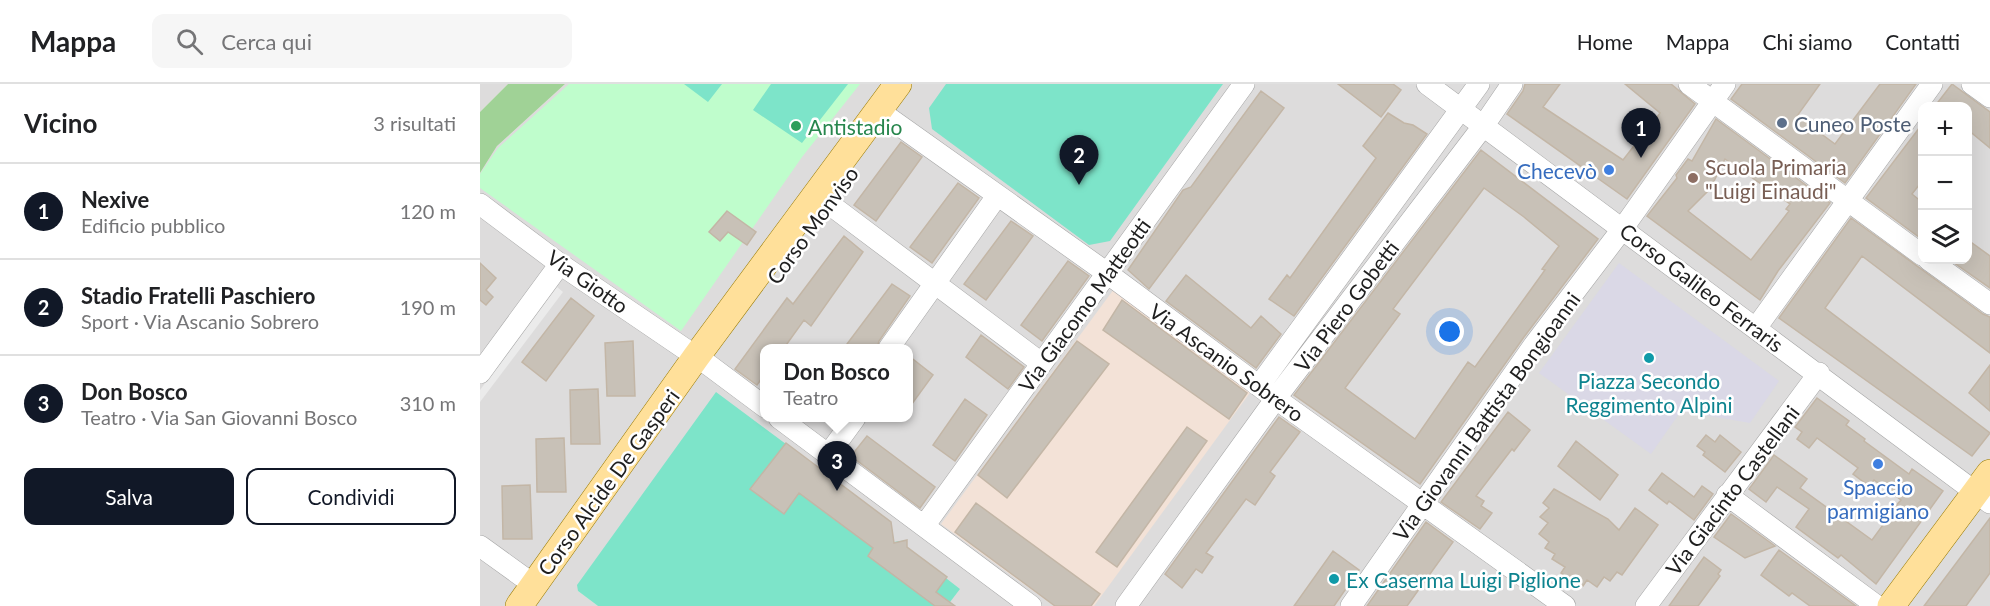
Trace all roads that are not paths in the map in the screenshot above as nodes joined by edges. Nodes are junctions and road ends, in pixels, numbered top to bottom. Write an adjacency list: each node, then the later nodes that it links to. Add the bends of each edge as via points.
1 (897, 84): 30 (main road, Corso Monviso)
2 (914, 84): 14 (main road, Corso Monviso)
3 (1244, 84): 24 (street, Via Giacomo Matteotti)
4 (1427, 84): 13 (street, Corso Galileo Ferraris)
5 (1479, 84): 13 (street, Via Piero Gobetti)
6 (1512, 84): 15 (street, Via Piero Gobetti)
7 (1689, 84): 12 (street)
8 (1725, 84): 12 (street, Via Giovanni Battista Bongioanni)
9 (1932, 84): 17 (street)
10 (1972, 84): 11 (street)
11 (1990, 97)
12 (1712, 101): 17 (street); 20 (street, Via Giovanni Battista Bongioanni)
13 (1461, 109): 15 (street, Corso Galileo Ferraris); 34 (street, Via Piero Gobetti)
14 (889, 118): 16 (street, Via Ascanio Sobrero); 18 (main road, Corso Monviso)
15 (1484, 125): 20 (street, Corso Galileo Ferraris); 35 (street, Via Piero Gobetti)
16 (1002, 200): 24 (street, Via Ascanio Sobrero); 25 (street)
17 (1846, 200): 21 (street); 27 (street)
18 (828, 203): 25 (street); 30 (main road, Corso Monviso)
19 (480, 204): 22 (street, Via Giotto)
20 (1623, 228): 27 (street, Corso Galileo Ferraris); 43 (street, Via Giovanni Battista Bongioanni)
21 (1918, 251)
22 (560, 264): 30 (street, Via Giotto); 32 (street)
23 (1935, 264): 26 (street)
24 (1107, 273): 31 (street, Via Giacomo Matteotti); 34 (street, Via Ascanio Sobrero)
25 (939, 288): 28 (street); 29 (street); 31 (street)
26 (1990, 304)
27 (1756, 328): 33 (street, Corso Galileo Ferraris)
28 (892, 344)
29 (905, 344)
30 (703, 362): 36 (street, Via Giotto); 46 (main road, Corso Alcide De Gasperi)
31 (1041, 363): 44 (street, Via Giacomo Matteotti)
32 (480, 373)
33 (1819, 373): 41 (street, Corso Galileo Ferraris); 42 (street, Via Giacinto Castellani)
34 (1259, 386): 35 (street, Via Ascanio Sobrero)
35 (1276, 398): 43 (street, Via Ascanio Sobrero); 48 (street, Via Piero Gobetti)
36 (760, 403)
37 (785, 422): 40 (street)
38 (838, 422): 40 (street)
39 (850, 422): 40 (street)
40 (823, 451): 44 (street)
41 (1985, 489): 53 (main road)
42 (1727, 495): 51 (street, Via Giacinto Castellani); 52 (street)
43 (1422, 503): 49 (street, Via Giovanni Battista Bongioanni); 50 (street, Via Ascanio Sobrero)
44 (924, 526): 47 (street)
45 (480, 546): 46 (street)
46 (530, 599)
47 (1031, 606)
48 (1126, 606)
49 (1351, 606)
50 (1565, 606)
51 (1646, 606)
52 (1877, 606)
53 (1891, 606)

